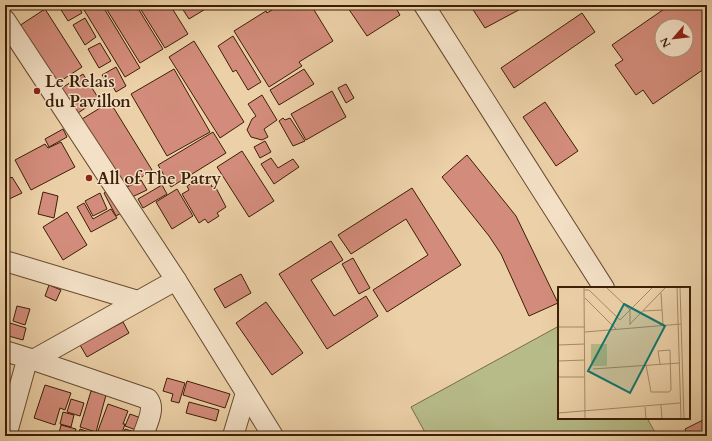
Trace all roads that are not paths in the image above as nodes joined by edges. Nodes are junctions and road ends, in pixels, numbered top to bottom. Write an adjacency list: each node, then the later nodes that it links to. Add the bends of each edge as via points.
1 (424, 5): 5 (street)
2 (5, 20): 4 (street)
3 (5, 261): 6 (street)
4 (176, 280): 6 (street); 9 (street)
5 (603, 287)
6 (138, 301): 8 (street)
7 (5, 351): 8 (street)
8 (34, 360): 10 (street, via 26,364); 11 (street, via 148,399 152,408)
9 (246, 392): 12 (street); 13 (street)
10 (6, 436)
11 (143, 436)
12 (233, 436)
13 (274, 436)

